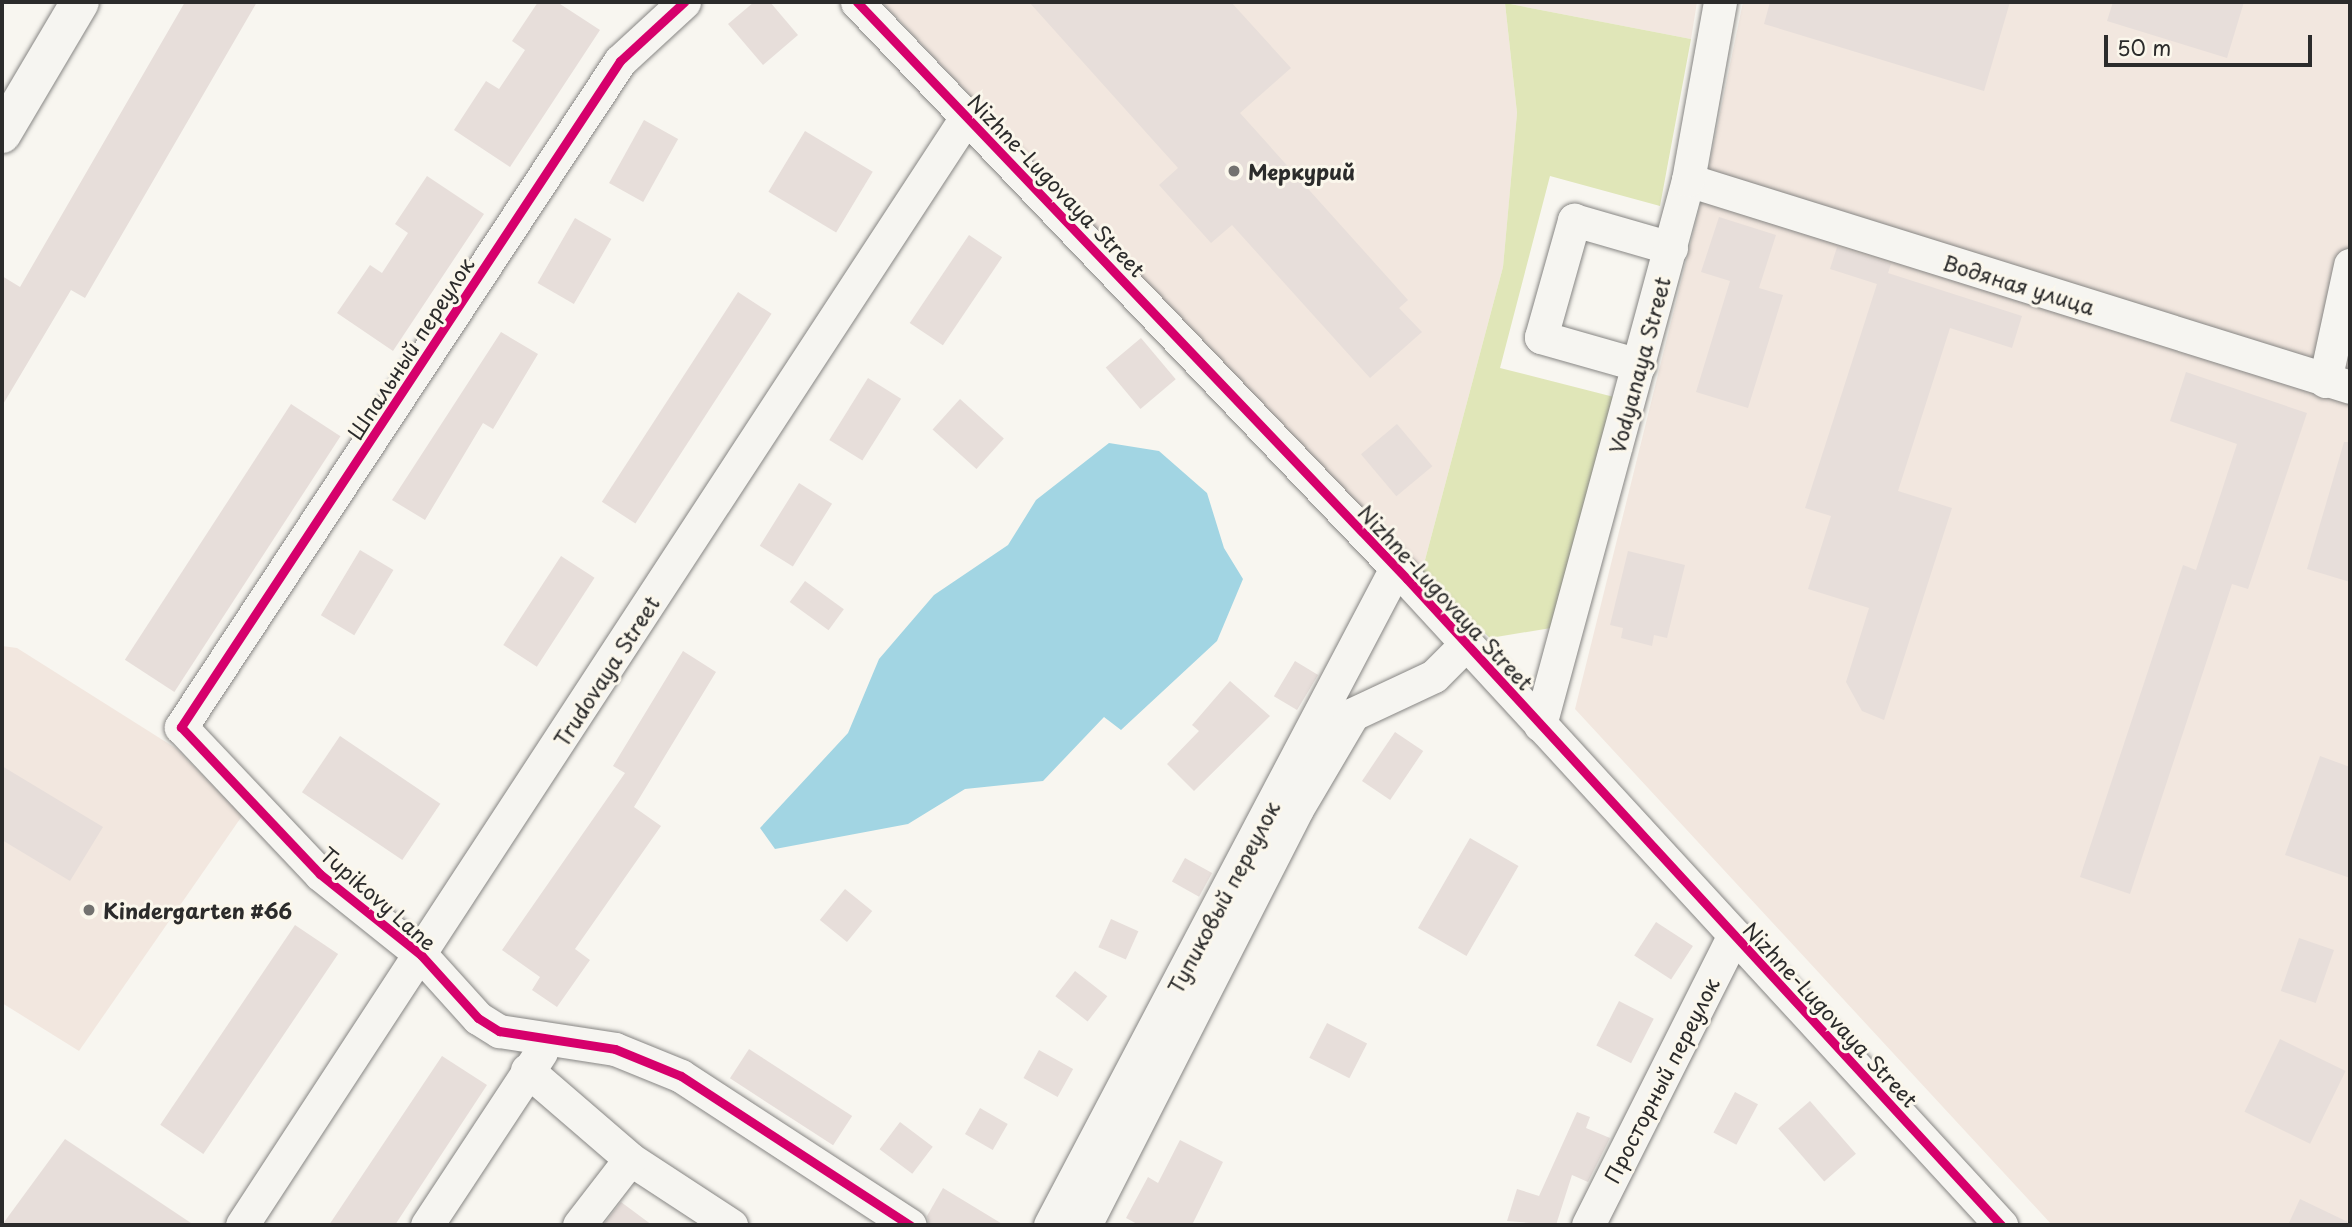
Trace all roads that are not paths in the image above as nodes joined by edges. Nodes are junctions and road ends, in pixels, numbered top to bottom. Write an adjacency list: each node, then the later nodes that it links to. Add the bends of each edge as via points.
1 (80, 2): 6 (main road)
2 (684, 2): 15 (street, Шпальный переулок, via 620,61)
3 (857, 2): 5 (street, Nizhne-Lugovaya Street)
4 (1720, 2): 7 (street, Vodyanaya Street)
5 (967, 116): 12 (street, Nizhne-Lugovaya Street); 17 (street, Trudovaya Street)
6 (2, 134)
7 (1688, 180): 8 (street, Vodyanaya Street); 11 (street, Водяная улица)
8 (1671, 248): 10 (street, Vodyanaya Street); 10 (street, via 1574,220 1541,337)
9 (2350, 265): 11 (street)
10 (1639, 365): 14 (street, Vodyanaya Street)
11 (2338, 384)
12 (1396, 568): 13 (street, Nizhne-Lugovaya Street); 26 (street, Тупиковый переулок)
13 (1466, 644): 14 (street, Nizhne-Lugovaya Street); 27 (street, Тупиковый переулок, via 1434,676 1353,715 1297,809)
14 (1540, 725): 16 (street, Nizhne-Lugovaya Street)
15 (181, 727): 17 (street, Tupikovy Lane, via 320,874)
16 (1734, 935): 28 (street, Просторный переулок); 29 (street, Nizhne-Lugovaya Street)
17 (421, 954): 18 (street, Tupikovy Lane, via 478,1018 499,1031); 21 (street, Trudovaya Street)
18 (552, 1037): 19 (street); 25 (street, Tupikovy Lane, via 615,1048 681,1076)
19 (527, 1070): 20 (street); 22 (street)
20 (630, 1159): 23 (street); 24 (street)
21 (242, 1225)
22 (427, 1225)
23 (579, 1225)
24 (731, 1225)
25 (910, 1225)
26 (1050, 1225)
27 (1086, 1225)
28 (1588, 1225)
29 (2001, 1225)

